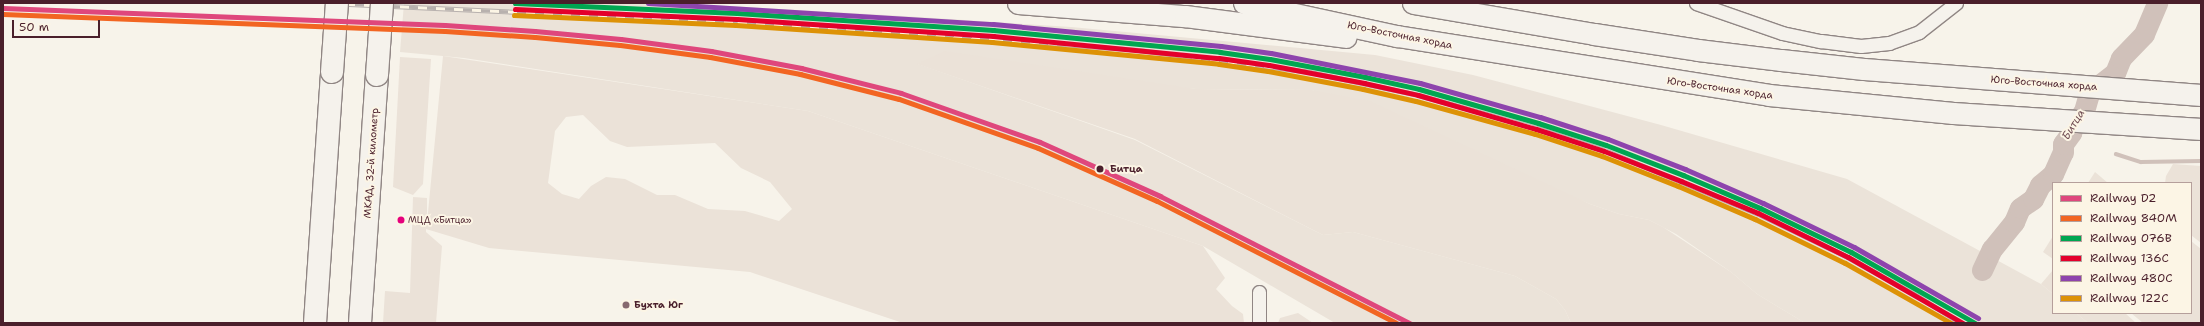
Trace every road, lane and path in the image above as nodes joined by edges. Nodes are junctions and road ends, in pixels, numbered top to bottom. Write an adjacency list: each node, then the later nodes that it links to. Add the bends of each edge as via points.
1 (337, 3): 12 (highway, bridge)
2 (382, 3): 13 (highway, МКАД, 32-й километр, bridge)
3 (1018, 3): 8 (main road, via 1185,16 1344,37)
4 (1244, 3): 8 (main road, Юго-Восточная хорда)
5 (1413, 3): 9 (main road, Юго-Восточная хорда, via 1698,50 1864,69)
6 (1696, 3): 7 (street, via 1782,33 1861,46 1889,43 1919,32)
7 (1956, 3)
8 (1397, 36): 10 (main road, Юго-Восточная хорда, via 1769,95 1953,113)
9 (2201, 94)
10 (2201, 129)
11 (1259, 292): 14 (street)
12 (315, 323)
13 (360, 323)
14 (1259, 323)

